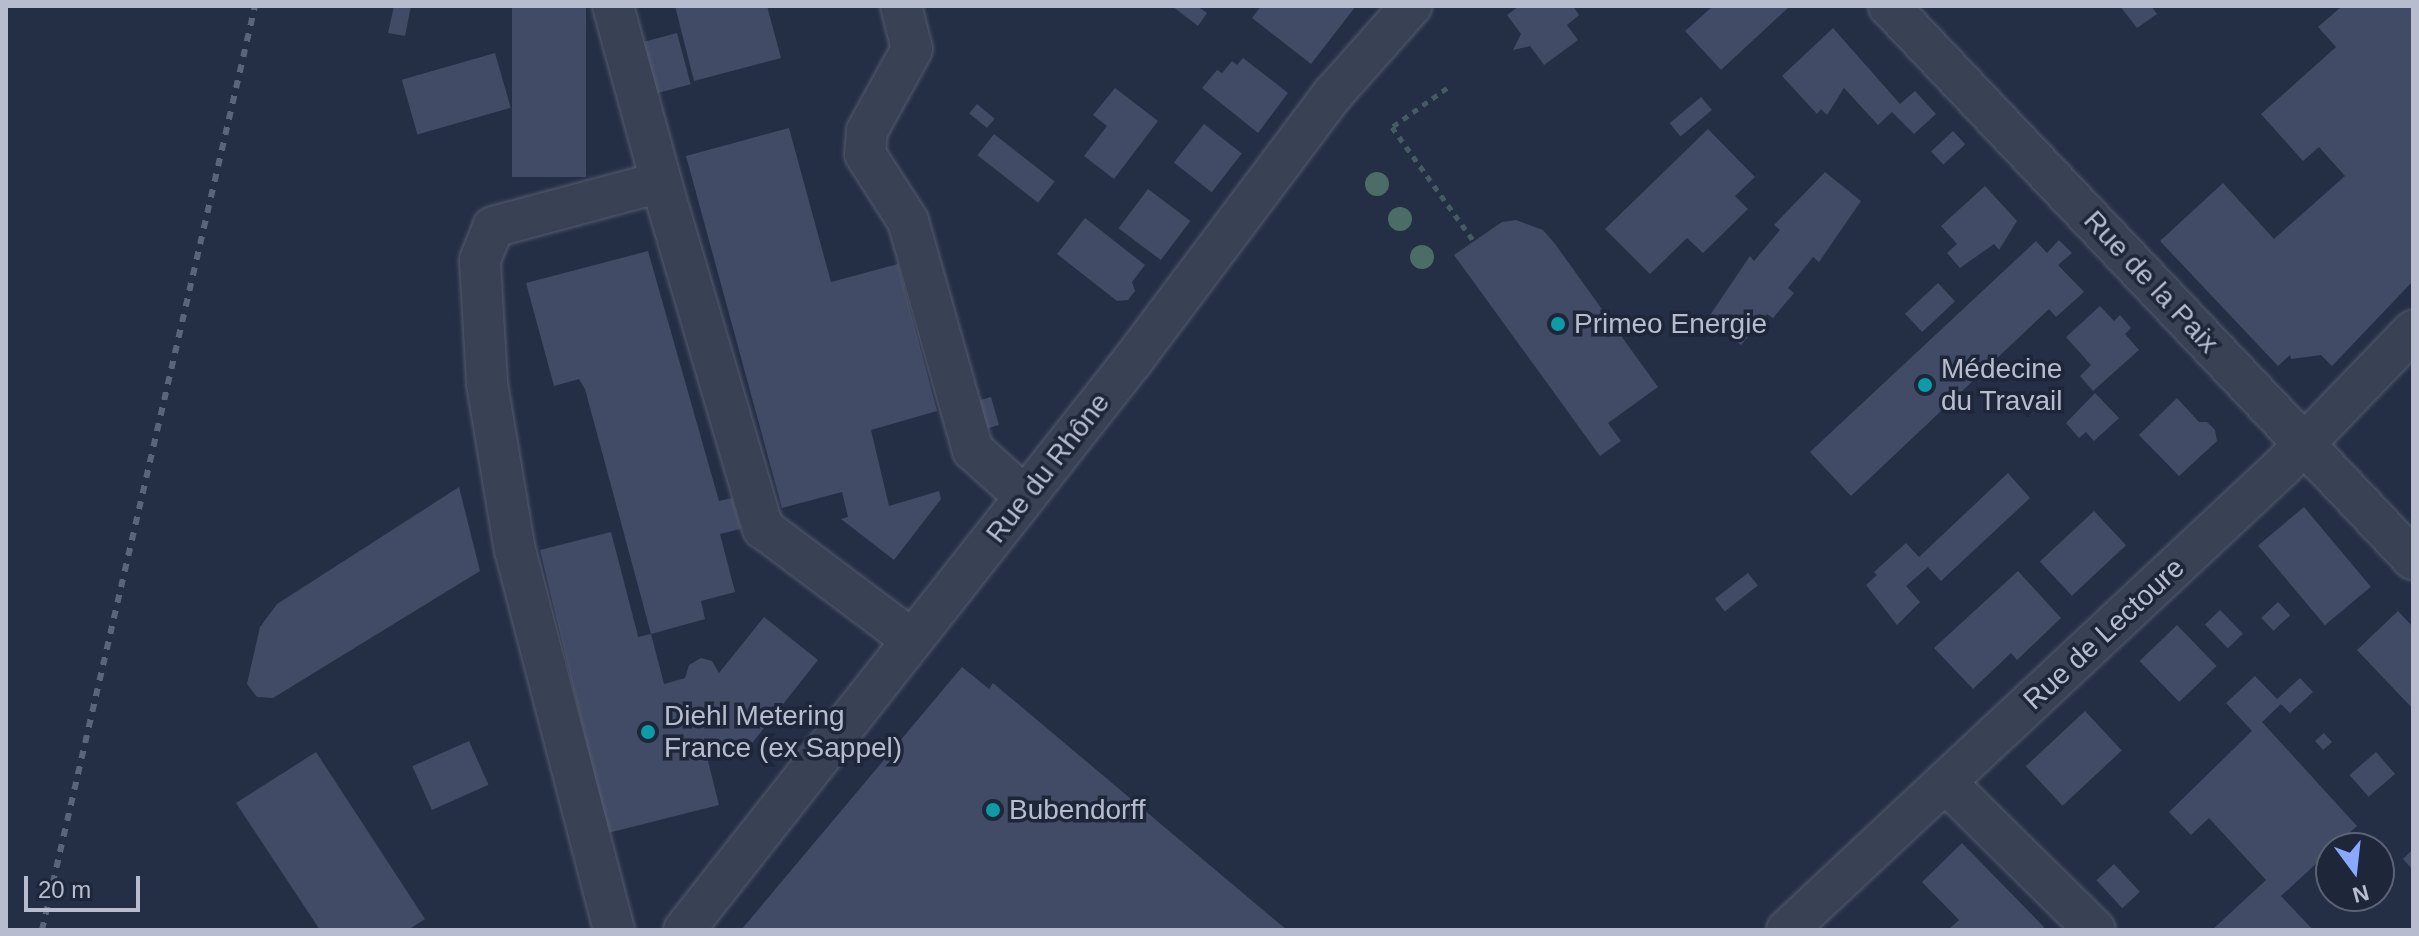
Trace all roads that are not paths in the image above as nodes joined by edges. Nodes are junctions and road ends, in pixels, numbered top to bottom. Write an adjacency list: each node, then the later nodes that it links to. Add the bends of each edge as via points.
1 (613, 6): 5 (street)
2 (901, 6): 8 (street, via 912,49 867,131 865,154 908,221 973,450)
3 (1411, 6): 8 (street, Rue du Rhône, via 1333,94)
4 (1889, 6): 7 (street, Rue de la Paix)
5 (661, 182): 10 (street, via 763,528); 12 (street, via 493,227 480,260 487,383 515,551)
6 (2413, 331): 7 (street, Rue de Lectoure)
7 (2305, 445): 9 (street, Rue de la Paix); 11 (street, Rue de Lectoure)
8 (1025, 497): 10 (street, Rue du Rhône)
9 (2413, 559)
10 (912, 640): 13 (street, Rue du Rhône)
11 (1946, 783): 14 (street, Rue de Lectoure); 15 (street)
12 (614, 930)
13 (684, 930)
14 (1787, 930)
15 (2095, 930)

